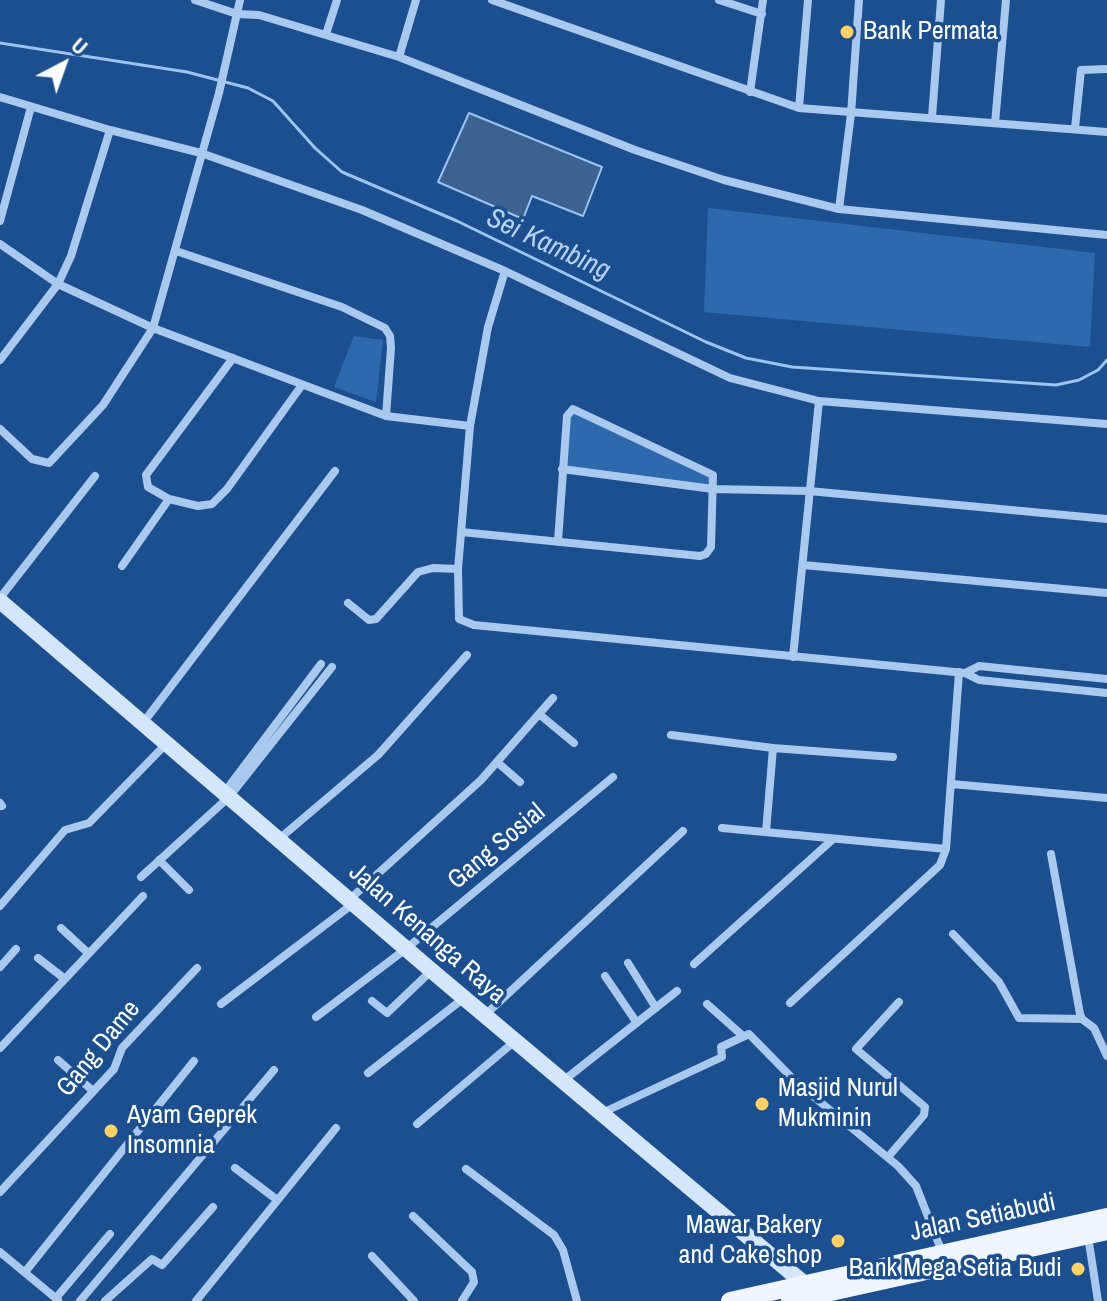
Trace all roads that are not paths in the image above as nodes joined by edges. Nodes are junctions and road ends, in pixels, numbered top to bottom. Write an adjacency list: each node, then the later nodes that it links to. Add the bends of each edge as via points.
1 (195, 0): 12 (street)
2 (239, 0): 12 (street); 14 (street)
3 (337, 0): 15 (street)
4 (416, 0): 16 (street)
5 (492, 0): 18 (street)
6 (719, 0): 13 (street)
7 (763, 0): 13 (street)
8 (808, 0): 21 (street)
9 (859, 0): 22 (street)
10 (941, 0): 23 (street)
11 (1006, 0): 24 (street)
12 (237, 14): 14 (street); 28 (street)
13 (762, 14): 18 (street)
14 (259, 15): 15 (street)
15 (326, 34): 16 (street)
16 (399, 57): 29 (street, via 635,150 724,180)
17 (1107, 69): 25 (street, via 1081,70)
18 (750, 92): 21 (street)
19 (0, 97): 20 (street)
20 (31, 107): 26 (street); 30 (street)
21 (799, 108): 22 (street)
22 (851, 114): 23 (street); 29 (street)
23 (932, 117): 24 (street)
24 (995, 123): 25 (street)
25 (1075, 128): 27 (street)
26 (110, 130): 28 (street); 35 (street)
27 (1107, 132)
28 (201, 153): 33 (street); 34 (street, via 362,210)
29 (839, 209): 31 (street)
30 (0, 221)
31 (1107, 235)
32 (0, 244): 35 (street)
33 (176, 251): 36 (street); 41 (street, via 342,307 385,328 391,348)
34 (505, 271): 40 (street, via 730,378); 43 (street, via 488,327)
35 (58, 284): 36 (street); 38 (street)
36 (153, 328): 37 (street); 44 (street, via 103,405 49,463 32,459)
37 (233, 358): 39 (street); 50 (street, via 146,475 148,487)
38 (0, 360)
39 (302, 385): 41 (street); 50 (street, via 212,504)
40 (819, 401): 42 (street); 49 (street)
41 (386, 416): 43 (street)
42 (1107, 424)
43 (470, 426): 52 (street)
44 (0, 429)
45 (562, 469): 48 (street); 48 (street, via 567,416 573,409 711,474); 53 (street)
46 (335, 471): 69 (street)
47 (95, 476): 58 (street)
48 (713, 489): 49 (street); 53 (street, via 711,547 706,554)
49 (809, 491): 51 (street); 54 (street)
50 (169, 499): 55 (street)
51 (1107, 519)
52 (461, 532): 53 (street); 56 (street)
53 (558, 541)
54 (803, 565): 57 (street); 61 (street)
55 (122, 566)
56 (458, 569): 59 (street, via 418,572 376,619 369,620); 61 (street, via 459,619 474,625)
57 (1107, 593)
58 (0, 600): 69 (street, Jalan Kenanga Raya)
59 (348, 603)
60 (467, 655): 84 (street, via 378,755)
61 (793, 657): 64 (street)
62 (321, 664): 79 (street)
63 (332, 667): 79 (street)
64 (962, 672): 65 (street, via 979,666); 66 (street, via 979,680); 78 (street)
65 (1107, 679)
66 (1107, 693)
67 (553, 698): 68 (street)
68 (539, 714): 71 (street); 75 (street)
69 (143, 723): 72 (street, Jalan Kenanga Raya)
70 (671, 735): 73 (street)
71 (574, 743)
72 (166, 744): 79 (street, Jalan Kenanga Raya); 93 (street, via 89,823 65,830)
73 (773, 748): 74 (street); 83 (street)
74 (893, 757)
75 (497, 762): 77 (street); 92 (street)
76 (613, 777): 96 (street, Gang Sosial)
77 (520, 782)
78 (952, 784): 80 (street); 86 (street)
79 (227, 795): 84 (street, Jalan Kenanga Raya); 88 (street)
80 (1107, 798)
81 (722, 828): 83 (street)
82 (683, 831): 115 (street)
83 (766, 832): 85 (street)
84 (279, 839): 92 (street, Jalan Kenanga Raya)
85 (832, 840): 86 (street); 101 (street)
86 (946, 849): 111 (street, via 938,869)
87 (1051, 854): 117 (street)
88 (159, 860): 89 (street); 90 (street)
89 (141, 877)
90 (189, 890)
91 (143, 896): 98 (street)
92 (352, 901): 96 (street, Jalan Kenanga Raya); 112 (street)
93 (0, 906)
94 (61, 928): 98 (street)
95 (953, 934): 117 (street, via 999,982 1019,1018)
96 (407, 948): 104 (street, Jalan Kenanga Raya); 116 (street, Gang Sosial)
97 (16, 949): 102 (street)
98 (88, 953): 106 (street)
99 (38, 958): 106 (street)
100 (628, 963): 114 (street)
101 (694, 964)
102 (0, 967)
103 (197, 968): 128 (street, Gang Dame, via 122,1048 114,1069)
104 (432, 971): 108 (street, Jalan Kenanga Raya); 109 (street, via 387,1013)
105 (605, 976): 118 (street)
106 (65, 979): 121 (street)
107 (677, 991): 114 (street)
108 (464, 998): 115 (street, Jalan Kenanga Raya); 126 (street)
109 (372, 1001)
110 (899, 1002): 132 (street, via 856,1049 925,1107)
111 (790, 1003)
112 (221, 1004)
113 (707, 1004): 119 (street)
114 (656, 1008): 118 (street)
115 (485, 1015): 120 (street, Jalan Kenanga Raya)
116 (316, 1017)
117 (1082, 1019): 122 (street, via 1094,1028)
118 (637, 1023): 127 (street)
119 (743, 1036): 129 (street, via 721,1047 722,1057); 132 (street, via 750,1036 797,1083)
120 (515, 1041): 127 (street, Jalan Kenanga Raya); 130 (street)
121 (0, 1048)
122 (1107, 1056)
123 (58, 1060): 128 (street)
124 (194, 1061): 146 (street)
125 (274, 1070): 149 (street)
126 (368, 1073)
127 (563, 1081): 129 (street, Jalan Kenanga Raya)
128 (93, 1091): 135 (street, Gang Dame)
129 (602, 1113): 147 (street, Jalan Kenanga Raya)
130 (417, 1124)
131 (336, 1128): 136 (street)
132 (888, 1157): 144 (street, via 921,1193)
133 (235, 1168): 136 (street)
134 (466, 1169): 154 (street, via 554,1235)
135 (0, 1192)
136 (276, 1199): 151 (street)
137 (213, 1207): 150 (street, via 162,1265 152,1259)
138 (413, 1216): 153 (street, via 472,1272 474,1282)
139 (1107, 1217): 144 (main road, Jalan Setiabudi)
140 (1107, 1231): 142 (main road, Jalan Setiabudi)
141 (110, 1234): 148 (street)
142 (1088, 1236): 147 (main road, Jalan Setiabudi); 157 (street)
143 (0, 1253): 146 (street)
144 (942, 1253): 147 (main road, Jalan Setiabudi)
145 (372, 1256): 152 (street)
146 (25, 1272): 148 (street)
147 (816, 1293): 155 (main road, Jalan Setiabudi); 156 (main road, Jalan Setiabudi)
148 (58, 1299)
149 (80, 1301)
150 (105, 1301)
151 (196, 1301)
152 (414, 1301)
153 (462, 1301)
154 (577, 1301)
155 (730, 1301)
156 (790, 1301)
157 (1098, 1301)

